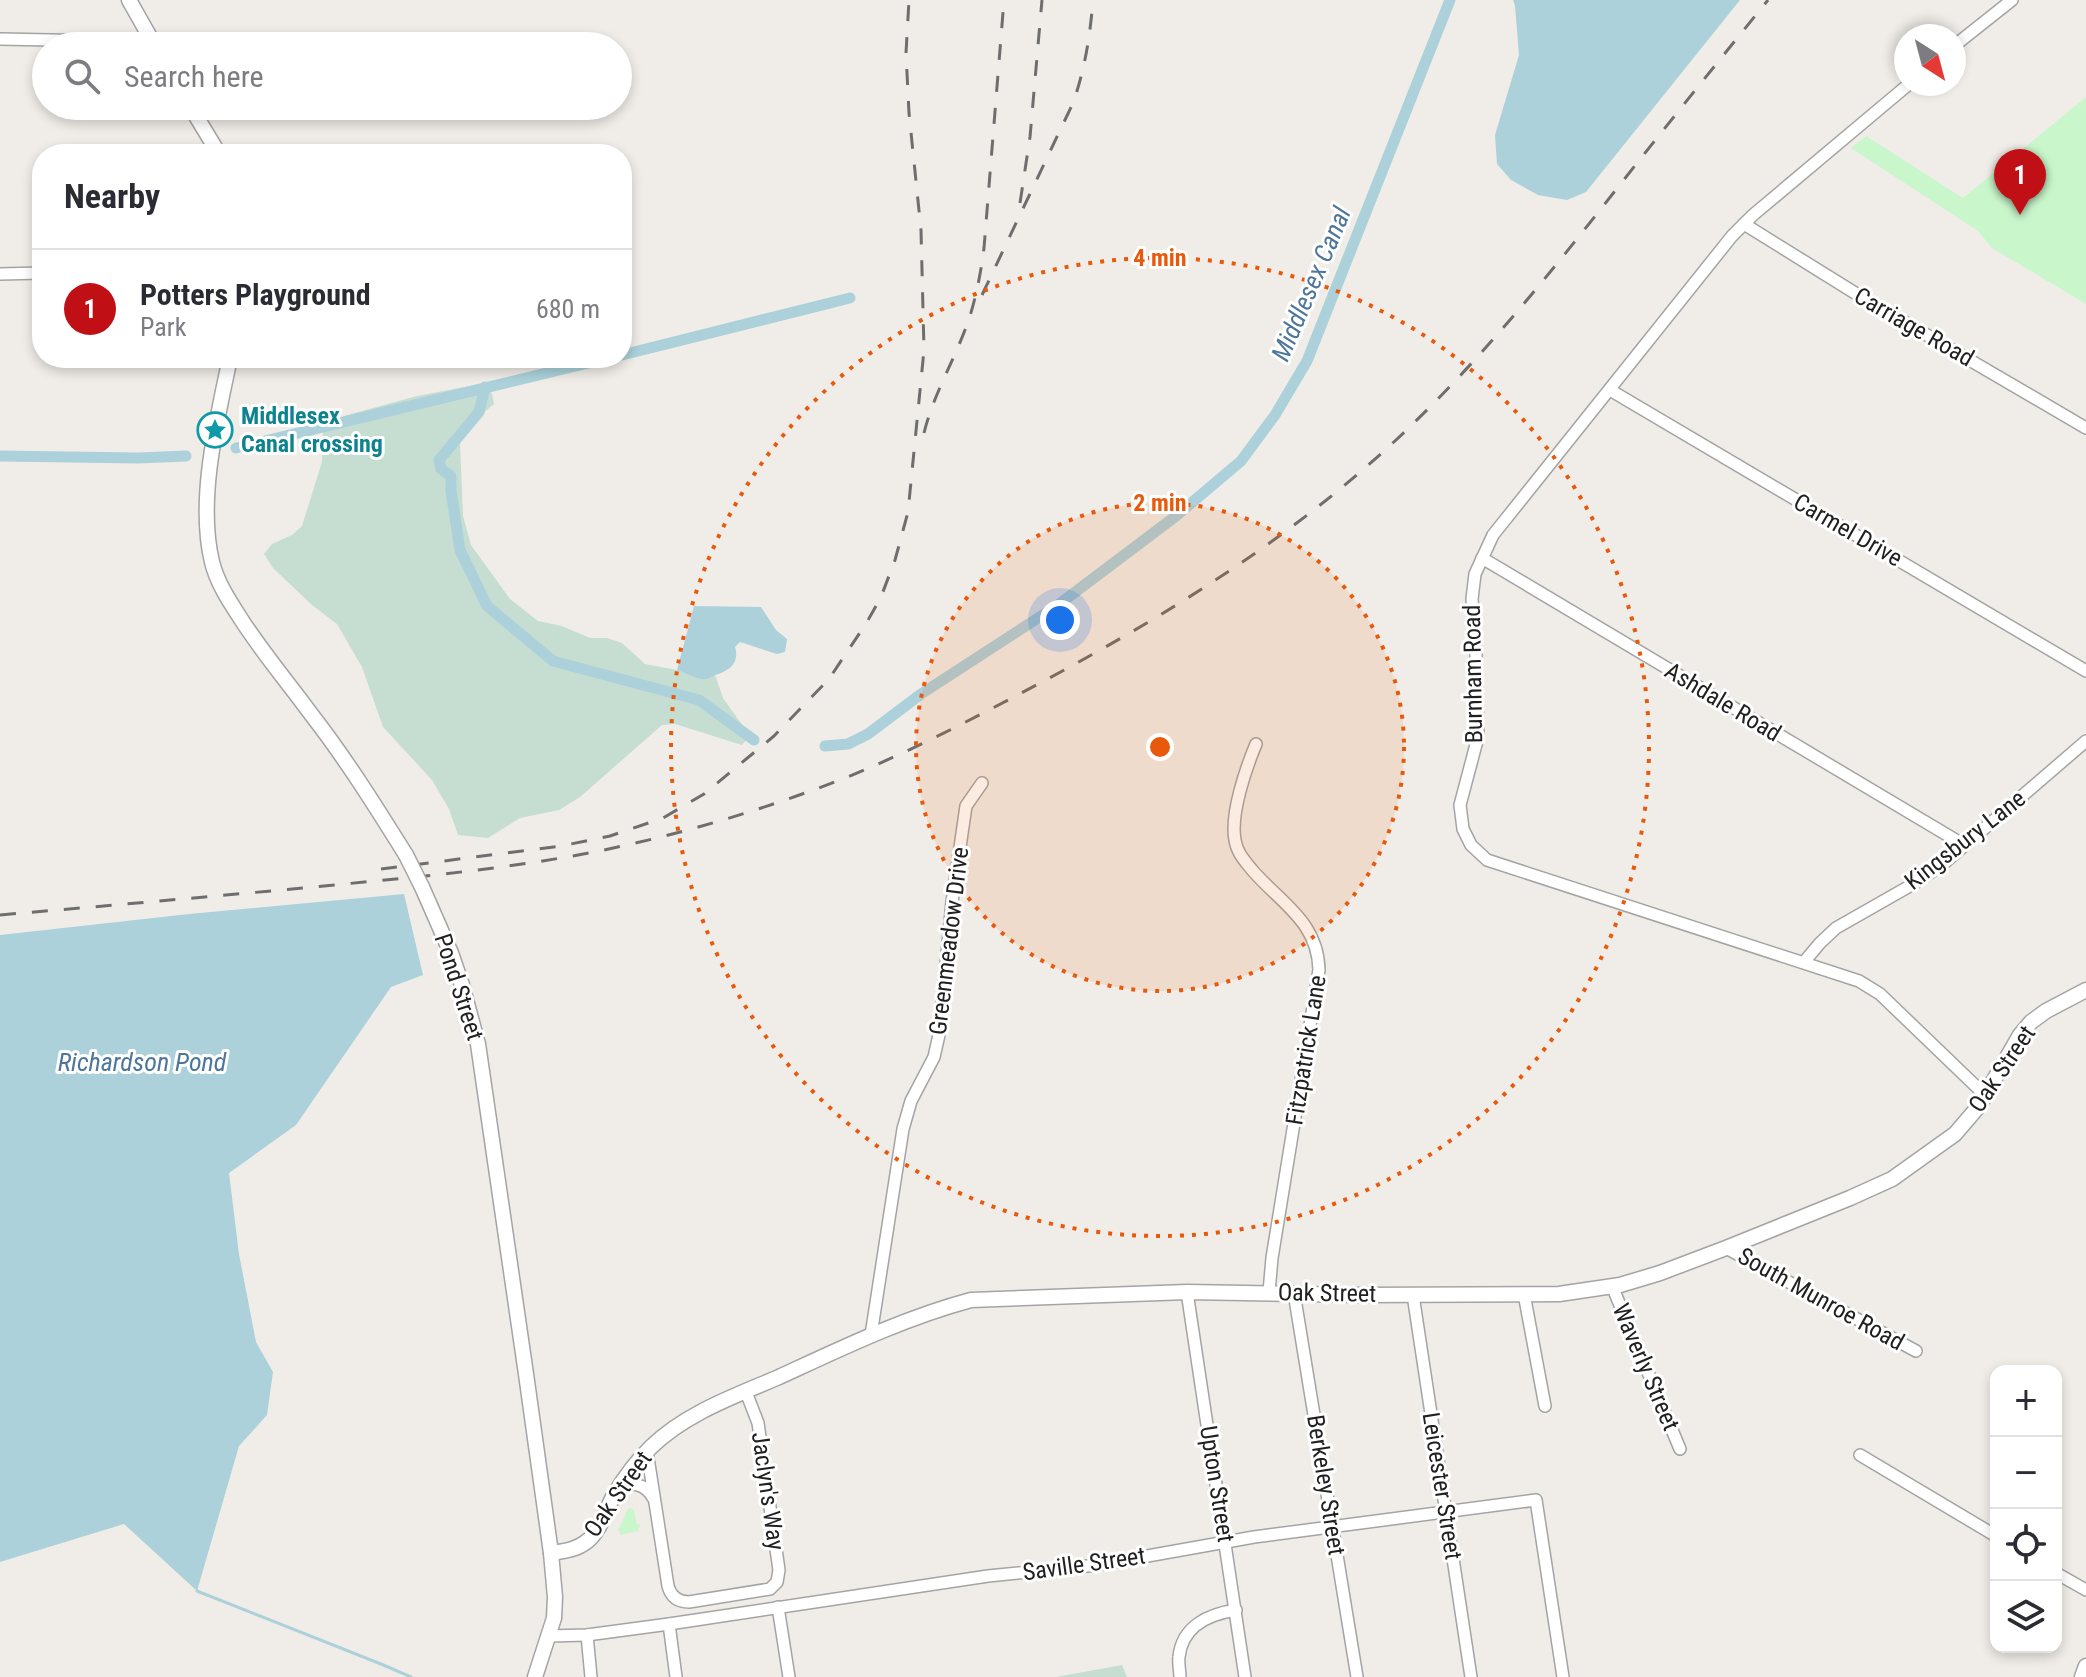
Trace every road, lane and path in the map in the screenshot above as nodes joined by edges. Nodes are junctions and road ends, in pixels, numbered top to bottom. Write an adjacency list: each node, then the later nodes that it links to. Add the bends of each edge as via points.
1 (129, 0): 3 (street)
2 (2012, 0): 4 (street)
3 (146, 32)
4 (1966, 36)
5 (0, 39): 6 (street)
6 (32, 40)
7 (1895, 96): 10 (street, Burnham Road)
8 (198, 120): 9 (street)
9 (213, 144)
10 (1744, 224): 14 (street, Burnham Road); 15 (street, Carriage Road)
11 (32, 273): 12 (street)
12 (0, 274)
13 (228, 368): 45 (street, Pond Street, bridge, via 212,445 207,514 212,565 259,648 338,751 406,855 459,974 478,1044)
14 (1610, 390): 16 (street, Burnham Road, via 1493,535); 17 (street, Carmel Drive)
15 (2086, 428)
16 (1482, 558): 21 (street, Ashdale Road); 22 (street, Burnham Road, via 1472,599 1478,737 1460,805 1471,845 1487,860 1523,873)
17 (2086, 671)
18 (2086, 741): 21 (street, Kingsbury Lane)
19 (1256, 744): 28 (street, Fitzpatrick Lane, via 1246,767 1234,839 1241,857 1307,926 1319,954)
20 (982, 783): 32 (street, Greenmeadow Drive, via 966,806 939,1035 903,1129)
21 (1964, 845): 22 (street, Kingsbury Lane, via 1915,883 1836,928)
22 (1804, 962): 24 (street, Burnham Road, via 1880,994)
23 (2086, 990): 24 (street, Oak Street, via 2031,1022)
24 (1985, 1095): 25 (street, Oak Street, via 1955,1134 1892,1179)
25 (1726, 1248): 26 (street, Oak Street); 33 (street, South Munroe Road)
26 (1612, 1286): 30 (street, Oak Street); 36 (street, Waverly Street)
27 (1187, 1292): 28 (street, Oak Street); 32 (street, Oak Street, via 971,1300); 44 (street, Upton Street)
28 (1269, 1292): 29 (street, Oak Street)
29 (1294, 1293): 31 (street, Oak Street); 42 (street, Berkeley Street)
30 (1524, 1294): 31 (street, Oak Street); 35 (street)
31 (1413, 1295): 41 (street, Leicester Street)
32 (871, 1335): 34 (street, Oak Street)
33 (1916, 1351)
34 (746, 1392): 37 (street, Oak Street, via 686,1421); 40 (street, Jaclyn's Way, via 759,1429 779,1578 774,1586 689,1602 675,1598 668,1586)
35 (1545, 1406)
36 (1680, 1449)
37 (647, 1451): 39 (street, Oak Street); 40 (street)
38 (1860, 1455): 43 (street)
39 (616, 1492): 40 (street, via 639,1484); 45 (street, Oak Street, via 588,1541)
40 (655, 1501)
41 (1446, 1512): 42 (street, Saville Street); 61 (street, Leicester Street); 62 (street, Saville Street, via 1536,1500)
42 (1333, 1527): 44 (street, Saville Street); 60 (street, Berkeley Street)
43 (1990, 1532)
44 (1226, 1542): 48 (street, Saville Street, via 1097,1565); 49 (street, Upton Street)
45 (551, 1553): 52 (street, Pond Street, via 555,1611)
46 (2062, 1576): 47 (street)
47 (2086, 1590)
48 (778, 1607): 50 (street, Saville Street); 57 (street)
49 (1236, 1610): 58 (street, via 1220,1612 1186,1635); 59 (street, Upton Street)
50 (669, 1624): 51 (street, Saville Street); 56 (street)
51 (587, 1635): 52 (street, Saville Street); 55 (street)
52 (548, 1636): 54 (street, Pond Street)
53 (2086, 1666): 63 (street)
54 (535, 1677)
55 (591, 1677)
56 (676, 1677)
57 (789, 1677)
58 (1180, 1677)
59 (1245, 1677)
60 (1357, 1677)
61 (1471, 1677)
62 (1563, 1677)
63 (2082, 1677)

